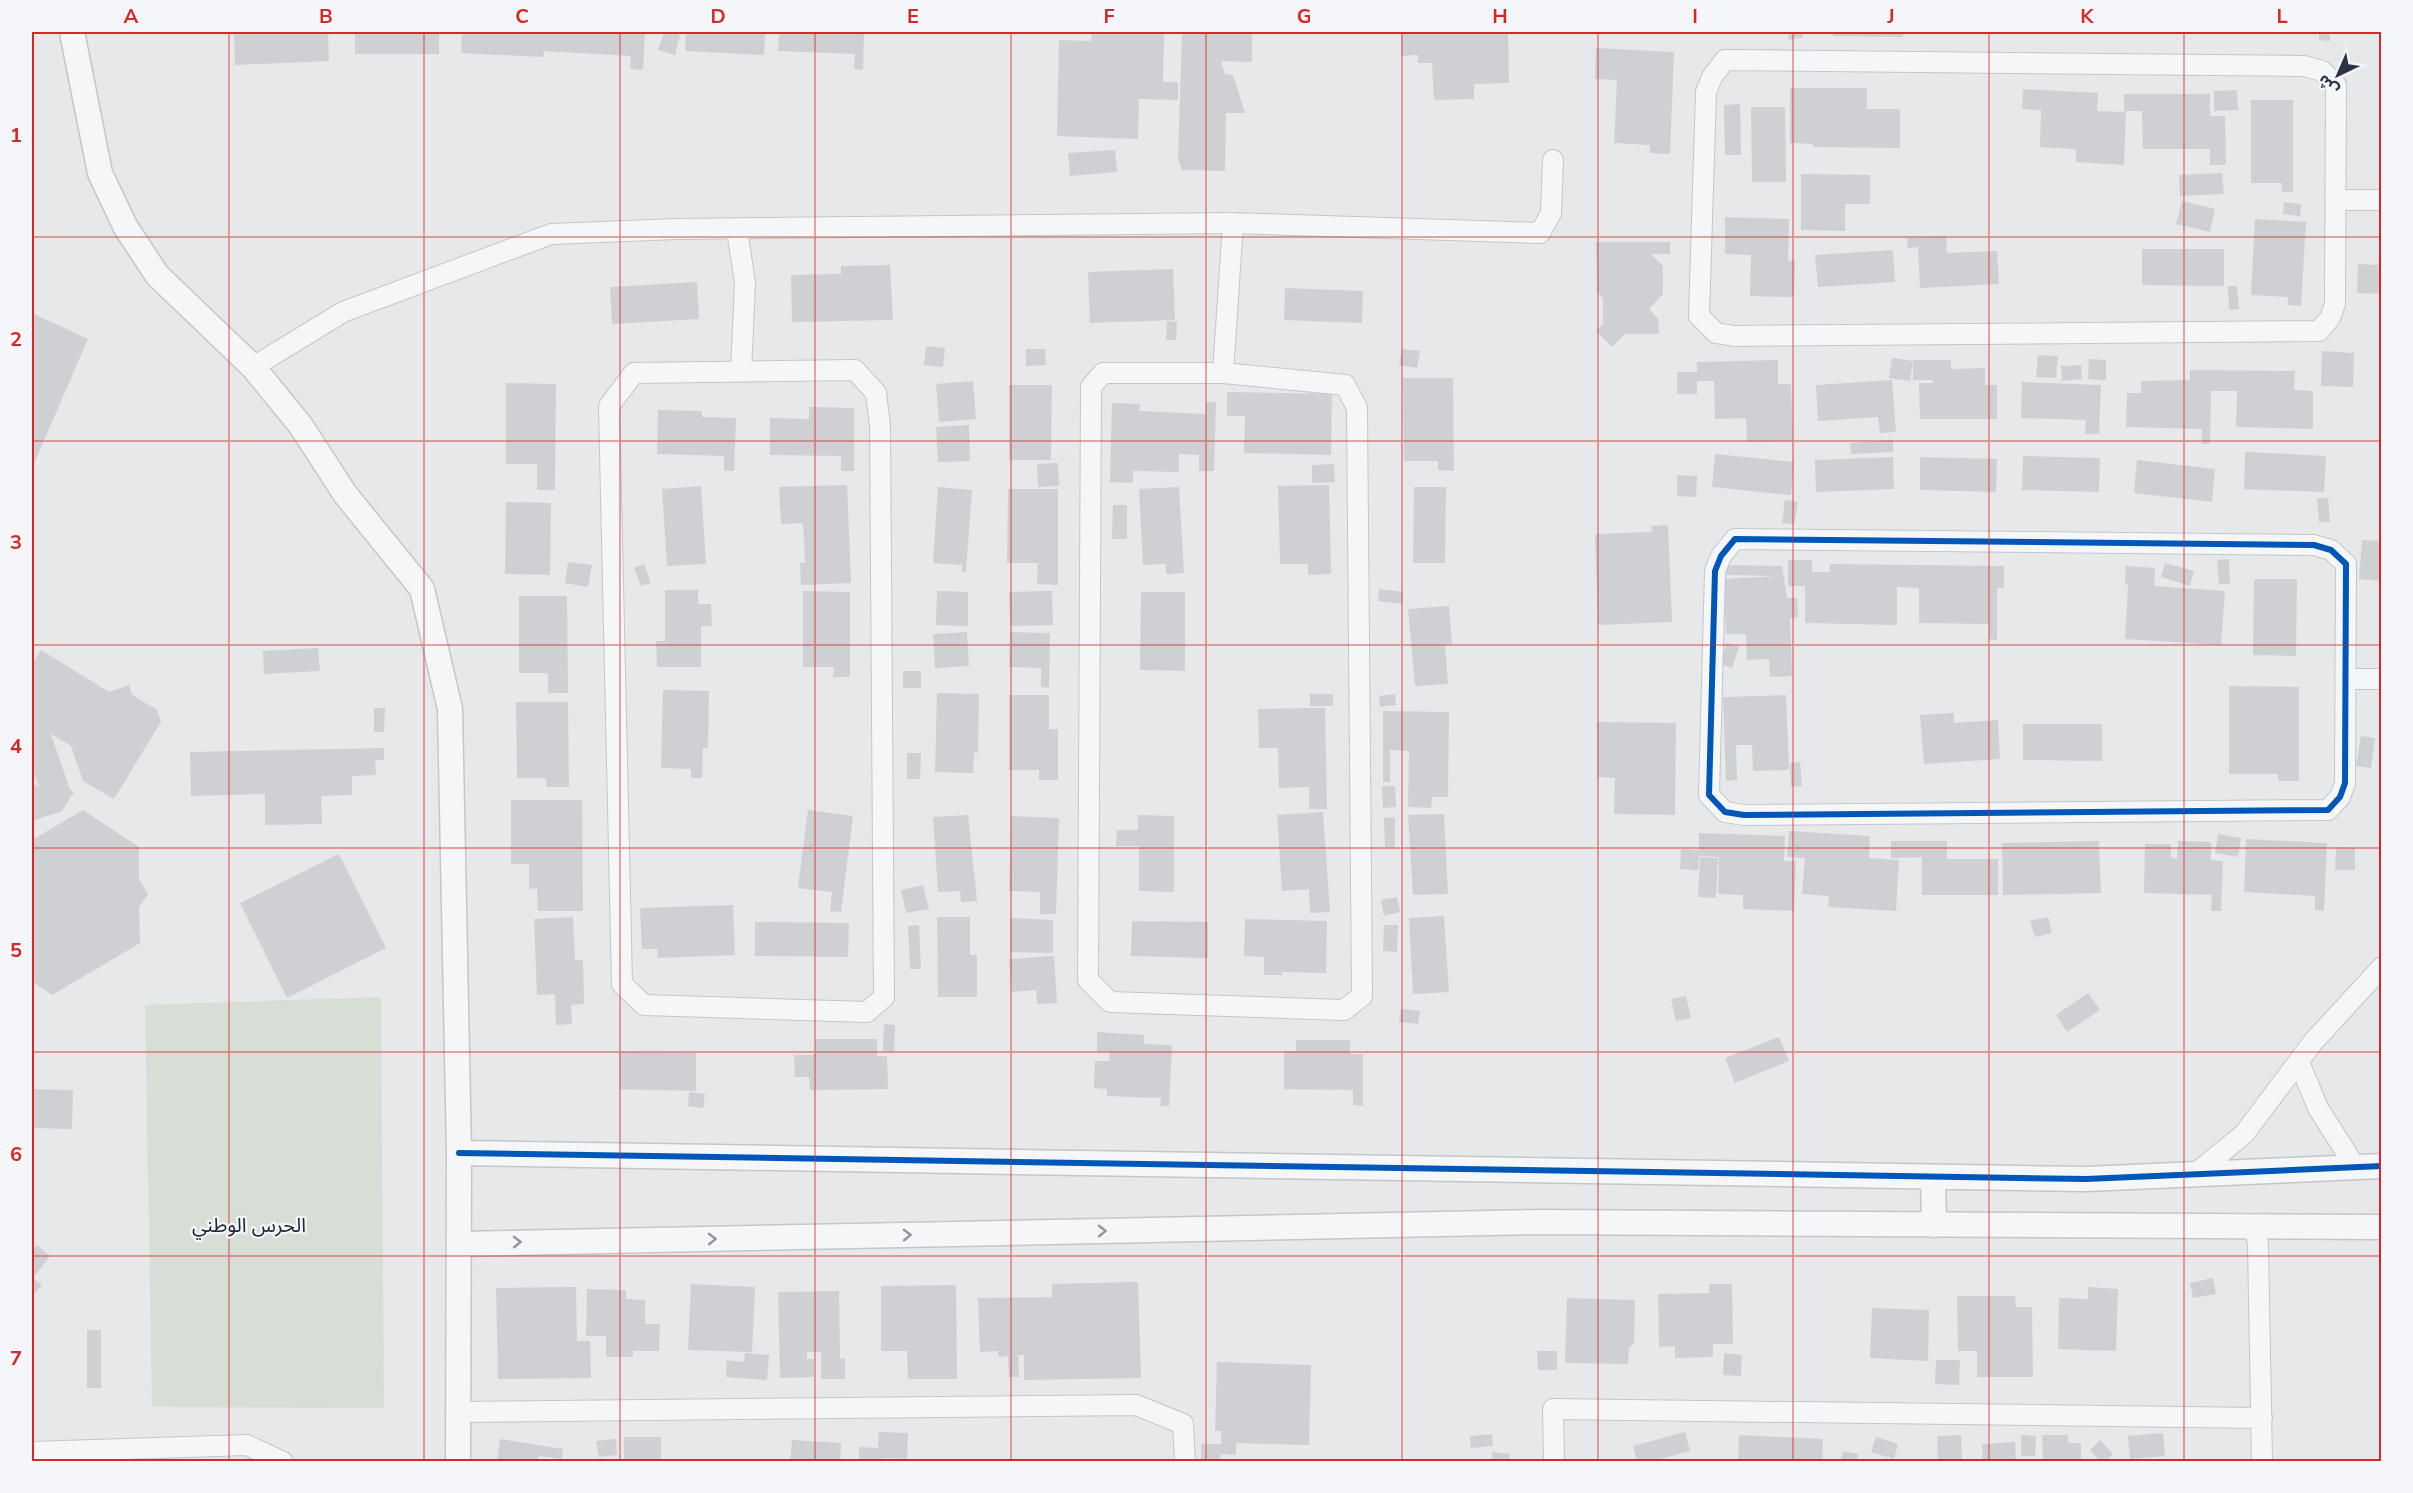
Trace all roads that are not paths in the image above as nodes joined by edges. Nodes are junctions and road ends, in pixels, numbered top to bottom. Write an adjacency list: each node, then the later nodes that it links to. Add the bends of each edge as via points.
1 (72, 32): 7 (street, via 100,173 125,226 157,275)
2 (1553, 160): 5 (street, via 1551,213 1540,233)
3 (2336, 200): 3 (street, via 2335,303 2331,318 2319,331 1734,336 1716,333 1699,316 1706,92 1725,60 2304,66 2322,71 2336,85); 4 (street)
4 (2382, 200)
5 (1233, 223): 6 (street); 9 (street)
6 (737, 230): 7 (street, via 550,234 343,312); 8 (street, via 745,283)
7 (253, 367): 14 (street, via 301,426 345,494 422,589 450,709)
8 (741, 372): 8 (street, via 855,370 876,393 880,426 884,997 867,1012 644,1005 621,984 609,406 634,373)
9 (1223, 373): 9 (street, via 1345,385 1357,408 1362,996 1344,1010 1110,1002 1088,980 1091,387 1103,373)
10 (2345, 679): 10 (street, via 2345,783 2340,797 2328,810 1744,815 1725,812 1708,795 1715,571 1735,539 2314,545 2331,550 2346,564); 11 (street)
11 (2382, 679)
12 (2382, 967): 13 (street)
13 (2299, 1062): 16 (street, via 2318,1108); 17 (street, via 2244,1134)
14 (459, 1153): 18 (street); 22 (street)
15 (2382, 1166): 16 (street)
16 (2356, 1168): 17 (street)
17 (2195, 1174): 18 (street, via 2086,1179)
18 (1933, 1177): 19 (street)
19 (1934, 1225): 20 (street); 22 (street, one-way to 19, via 1529,1223)
20 (2255, 1226): 21 (street); 24 (street)
21 (2382, 1227)
22 (459, 1244): 23 (street)
23 (458, 1412): 27 (street); 28 (street, via 1136,1405 1183,1424)
24 (2262, 1418): 29 (street, via 1553,1409); 30 (street)
25 (32, 1452): 26 (street, via 247,1445)
26 (283, 1461)
27 (458, 1461)
28 (1185, 1461)
29 (1554, 1461)
30 (2262, 1461)

